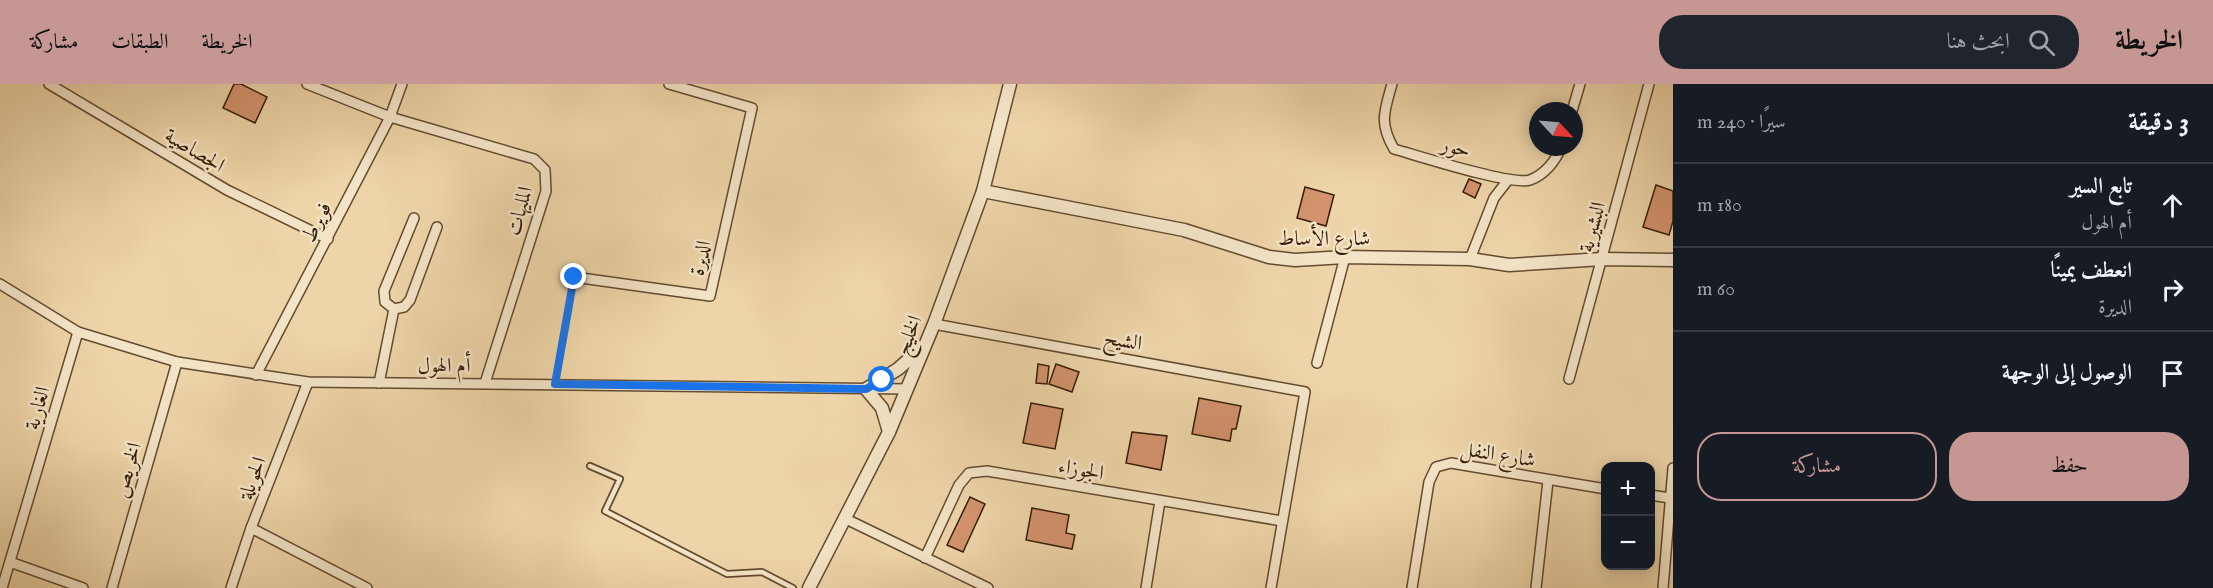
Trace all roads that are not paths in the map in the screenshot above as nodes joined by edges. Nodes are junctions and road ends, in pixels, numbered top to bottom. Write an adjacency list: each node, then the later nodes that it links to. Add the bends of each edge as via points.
1 (49, 84): 16 (street, الجصاصية, via 227,190)
2 (307, 84): 10 (street, المليهات)
3 (402, 84): 10 (street, فويرط)
4 (669, 84): 21 (street, الديرة, via 752,108 710,296)
5 (1010, 84): 13 (street, الخليج)
6 (1392, 84): 12 (street, حور, via 1383,118 1385,134 1394,149)
7 (1580, 84): 9 (street)
8 (1649, 84): 19 (street, البشيرية)
9 (1575, 102)
10 (390, 117): 16 (street, فويرط); 33 (street, المليهات, via 534,159 545,170 546,191)
11 (1557, 156): 12 (street, حور, via 1543,173 1528,181)
12 (1508, 180): 18 (street, via 1494,198)
13 (983, 191): 17 (street, شارع الأساط, via 1184,230 1269,257); 24 (street, الخليج)
14 (414, 218): 23 (street, via 384,291 385,302)
15 (437, 227): 23 (street, via 410,300 404,307)
16 (328, 239): 29 (street, فويرط)
17 (1345, 257): 18 (street, شارع الأساط); 28 (street)
18 (1470, 259): 19 (street, شارع الأساط, via 1509,265)
19 (1602, 259): 20 (street, شارع الأساط); 30 (street, البشيرية)
20 (1673, 260)
21 (574, 277)
22 (0, 284): 25 (street, أم الهول)
23 (394, 309): 32 (street)
24 (934, 324): 26 (street, الخليج); 45 (street, الشيح, via 1305,392)
25 (78, 332): 27 (street, أم الهول); 48 (street, الغارية)
26 (926, 344): 34 (street, via 898,369); 35 (street, الخليج)
27 (177, 362): 29 (street, أم الهول); 51 (street, الخريص)
28 (1317, 363)
29 (256, 375): 31 (street, أم الهول)
30 (1569, 379)
31 (308, 382): 32 (street, أم الهول); 46 (street, الحويلة)
32 (379, 383): 33 (street, أم الهول)
33 (485, 383): 34 (street, أم الهول)
34 (866, 389): 35 (street, أم الهول); 36 (street, via 882,408)
35 (908, 389): 36 (street, الخليج)
36 (889, 432): 44 (street, الخليج)
37 (590, 466): 54 (lane, via 620,479 605,511 727,574 762,572)
38 (1673, 468): 42 (street)
39 (1548, 481): 40 (street, شارع النفل); 59 (street, شارع النفل, via 1451,463 1436,467 1429,482); 60 (street)
40 (1601, 488)
41 (1655, 496): 42 (street)
42 (1670, 498): 61 (street)
43 (1160, 501): 45 (street, الجوزاء); 47 (street, الجوزاء, via 987,471 969,473 959,485); 57 (street)
44 (844, 518): 47 (street); 55 (street, الخليج)
45 (1282, 521): 58 (street)
46 (251, 528): 52 (street, الحويلة); 53 (street)
47 (925, 558): 56 (street)
48 (10, 562): 49 (street, الغارية); 50 (street)
49 (2, 588)
50 (83, 588)
51 (112, 588)
52 (231, 588)
53 (367, 588)
54 (793, 588)
55 (809, 588)
56 (988, 588)
57 (1146, 588)
58 (1270, 588)
59 (1412, 588)
60 (1536, 588)
61 (1663, 588)

